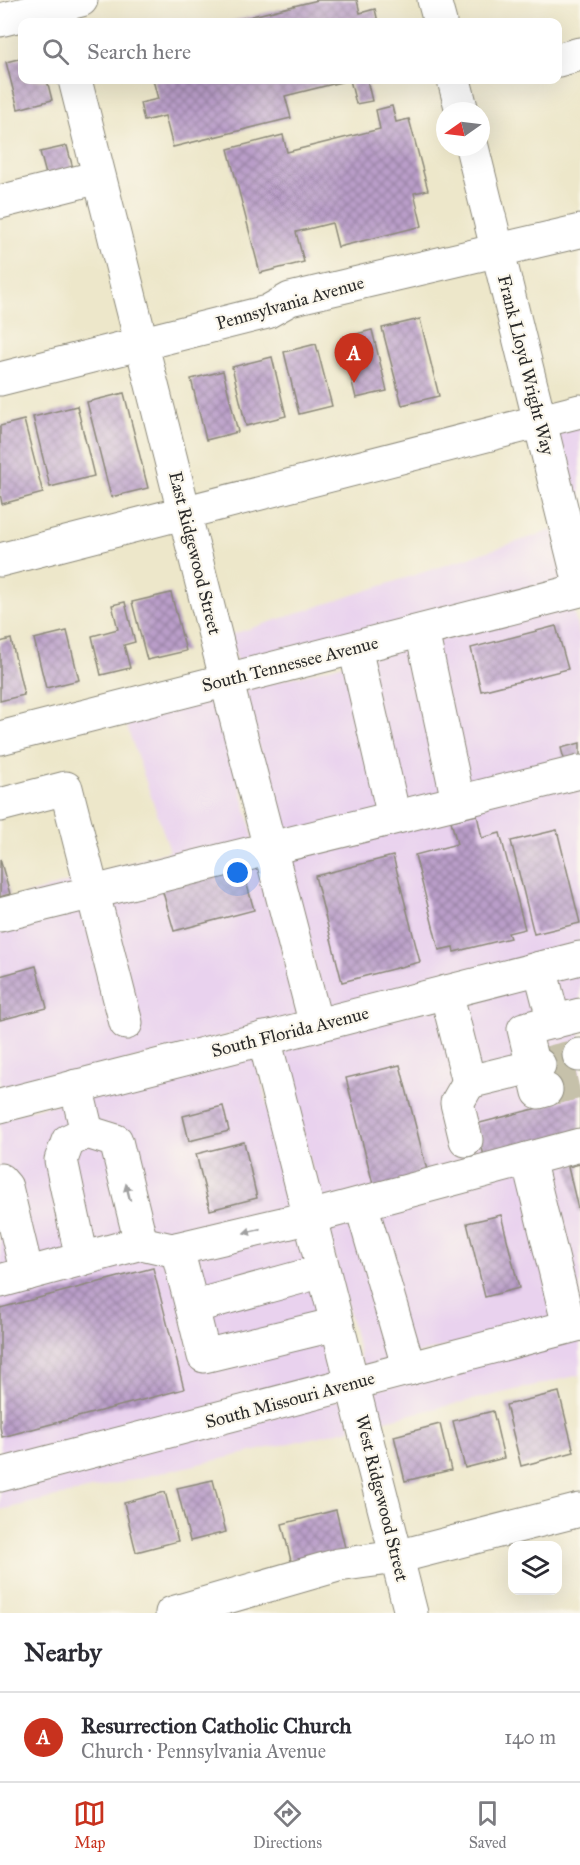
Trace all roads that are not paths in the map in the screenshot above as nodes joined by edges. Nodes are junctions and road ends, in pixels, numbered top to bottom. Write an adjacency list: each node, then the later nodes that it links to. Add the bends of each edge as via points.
1 (434, 0): 3 (street)
2 (64, 7): 4 (street)
3 (439, 18)
4 (0, 20)
5 (580, 54): 6 (street)
6 (562, 59)
7 (76, 84): 9 (street, East Ridgewood Street)
8 (474, 156): 12 (street, Frank Lloyd Wright Way)
9 (99, 177): 10 (street); 13 (street, East Ridgewood Street)
10 (0, 202)
11 (580, 231): 12 (street, Pennsylvania Avenue)
12 (497, 249): 13 (street, Pennsylvania Avenue, via 290,299 267,312); 16 (street, Frank Lloyd Wright Way)
13 (141, 343): 14 (street, Pennsylvania Avenue); 17 (street, East Ridgewood Street)
14 (0, 379)
15 (580, 411): 16 (street)
16 (539, 421): 17 (street); 19 (street, Frank Lloyd Wright Way)
17 (184, 513): 18 (street); 23 (street, East Ridgewood Street)
18 (0, 561)
19 (580, 584)
20 (580, 590): 21 (street, South Tennessee Avenue)
21 (422, 631): 22 (street, South Tennessee Avenue); 26 (street)
22 (355, 648): 23 (street, South Tennessee Avenue); 28 (street)
23 (227, 681): 24 (street, South Tennessee Avenue); 29 (street, East Ridgewood Street)
24 (0, 738)
25 (580, 772): 26 (street)
26 (459, 801): 28 (street)
27 (0, 805): 30 (street, via 66,788)
28 (394, 817): 29 (street)
29 (269, 848): 30 (street); 37 (street, East Ridgewood Street)
30 (93, 892): 31 (street); 36 (street)
31 (0, 915)
32 (580, 958): 33 (street, South Florida Avenue)
33 (540, 968): 34 (street, South Florida Avenue); 35 (street)
34 (446, 992): 37 (street, South Florida Avenue); 39 (street)
35 (567, 1018): 39 (street, via 524,1029 539,1074)
36 (126, 1023)
37 (316, 1025): 38 (street, South Florida Avenue)
38 (264, 1038): 40 (street, South Florida Avenue); 48 (street)
39 (469, 1082): 43 (street, via 457,1103)
40 (76, 1086): 41 (street, South Florida Avenue); 42 (street)
41 (0, 1106)
42 (101, 1137): 49 (street, one-way to 42); 51 (street, via 68,1141 61,1160)
43 (466, 1140)
44 (580, 1145): 45 (street)
45 (528, 1159): 47 (street); 56 (street)
46 (0, 1180): 53 (street, via 6,1188)
47 (361, 1204): 48 (street); 57 (street)
48 (309, 1217): 50 (street, one-way to 50); 52 (street, West Ridgewood Street)
49 (141, 1243): 50 (street); 51 (street)
50 (177, 1249): 54 (street)
51 (82, 1259): 53 (street)
52 (323, 1271): 54 (street); 55 (street, West Ridgewood Street)
53 (14, 1278)
54 (192, 1307): 55 (street, via 204,1356)
55 (337, 1324): 58 (street, West Ridgewood Street)
56 (574, 1325): 57 (street, South Missouri Avenue)
57 (409, 1369): 58 (street, South Missouri Avenue)
58 (353, 1383): 59 (street, South Missouri Avenue); 61 (street, West Ridgewood Street)
59 (0, 1475)
60 (580, 1510): 61 (street)
61 (397, 1557): 62 (street, via 338,1565); 63 (street, West Ridgewood Street)
62 (172, 1613)
63 (411, 1613)

